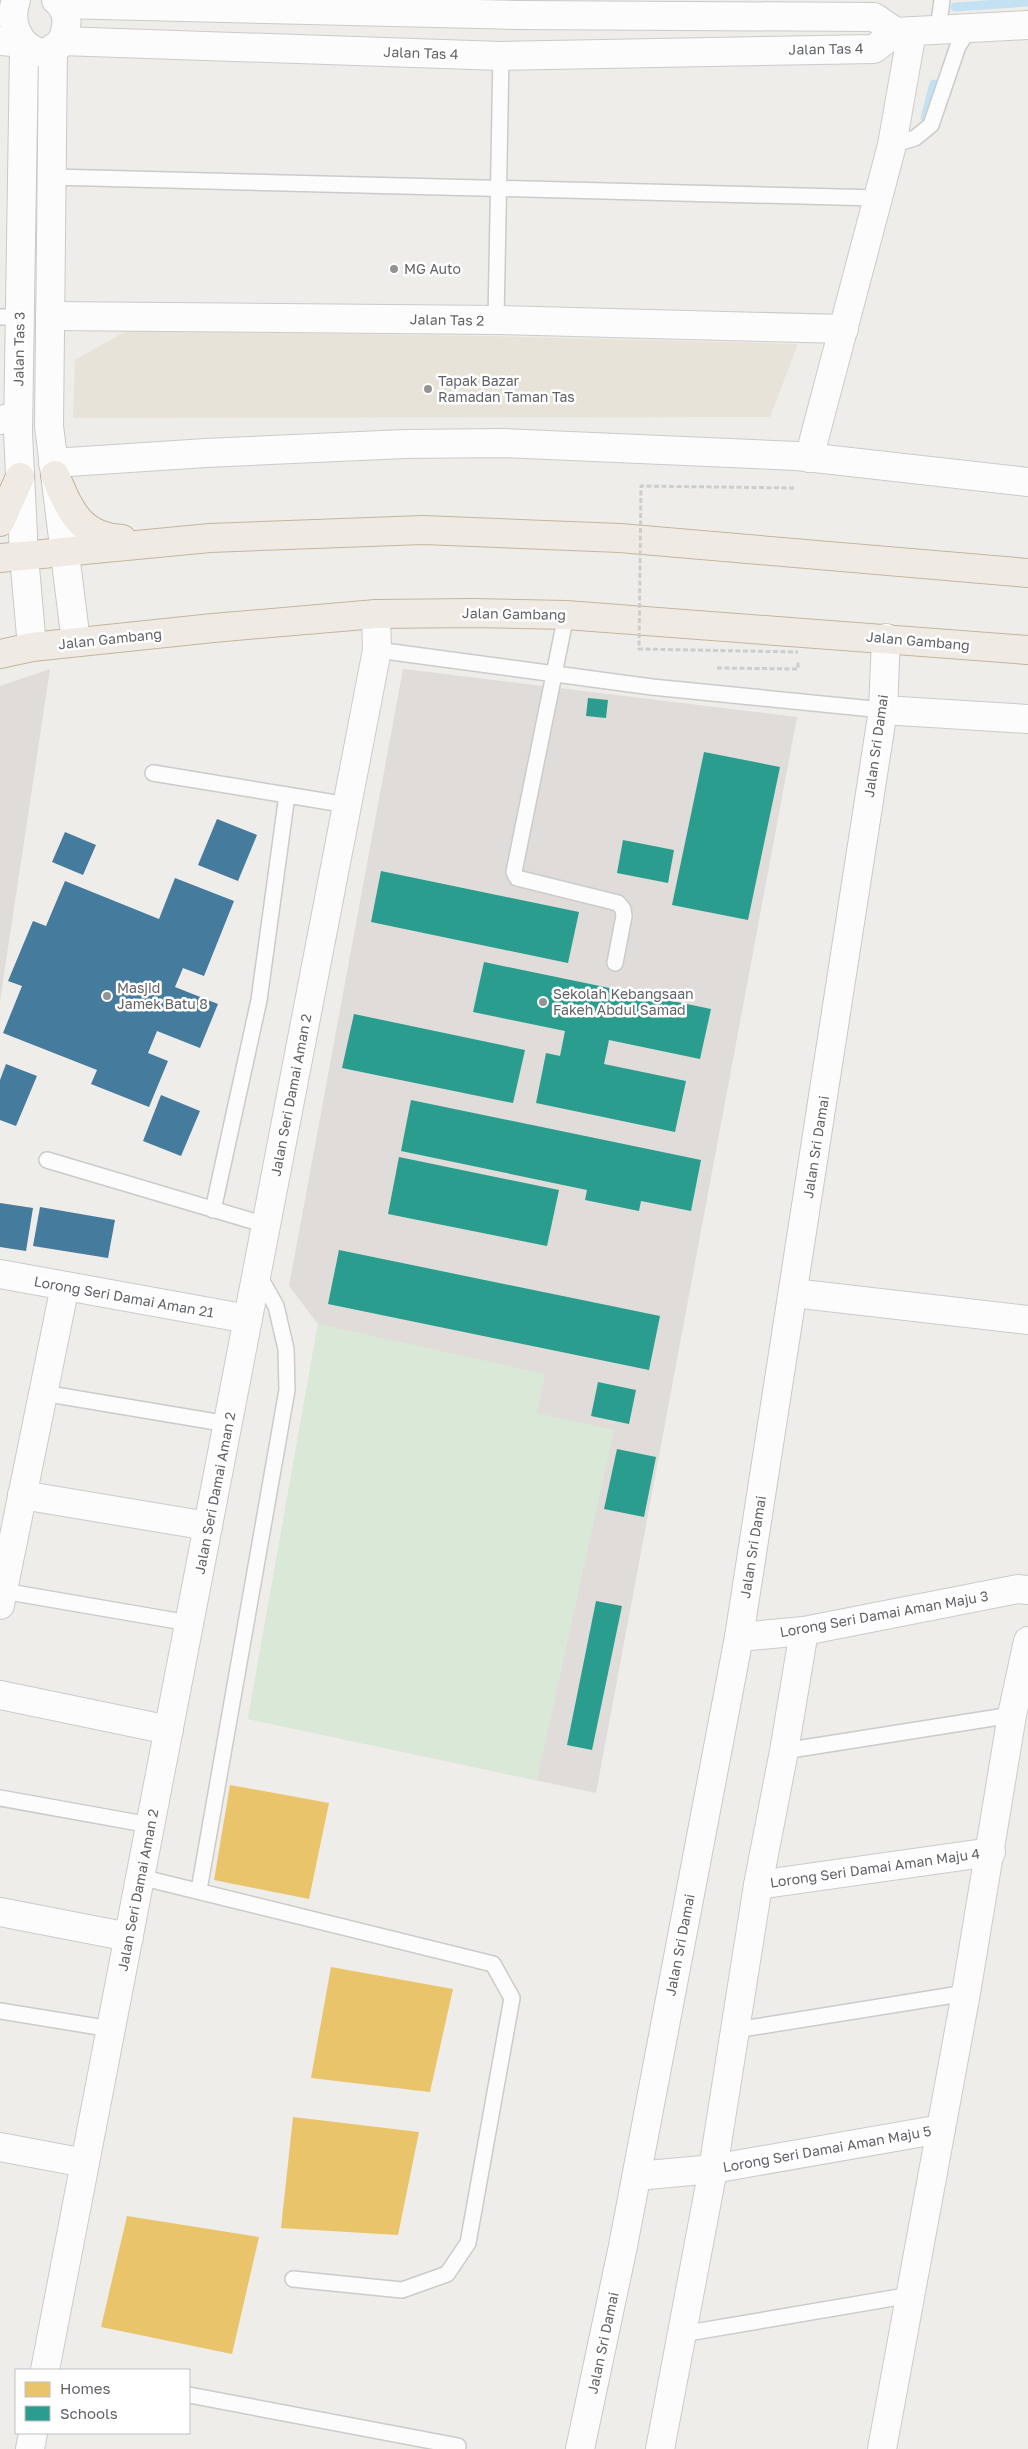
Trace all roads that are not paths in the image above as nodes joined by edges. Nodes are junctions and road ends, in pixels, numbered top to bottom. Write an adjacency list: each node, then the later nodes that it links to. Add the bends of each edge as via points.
1 (942, 0): 7 (lane)
2 (58, 2): 4 (street); 9 (street, via 65,13 66,23)
3 (10, 3): 8 (street, Jalan Tas 3, via 6,28)
4 (518, 8): 7 (street, via 874,17)
5 (1028, 25): 6 (street)
6 (970, 28): 7 (street); 11 (lane, via 958,46 931,125 914,138)
7 (915, 31): 10 (street, Jalan Tas 4, via 874,48); 11 (street)
8 (12, 44): 9 (street, Jalan Tas 4, via 34,53 44,52); 16 (street, Jalan Tas 3)
9 (57, 44): 10 (street, Jalan Tas 4); 12 (street)
10 (500, 56): 13 (lane)
11 (892, 145): 14 (street)
12 (52, 177): 13 (lane); 15 (street)
13 (498, 188): 14 (lane); 17 (lane)
14 (877, 198): 18 (street)
15 (50, 316): 17 (street, Jalan Tas 2); 21 (street, via 50,426)
16 (10, 317): 19 (street, Jalan Tas 3)
17 (496, 320): 18 (street, Jalan Tas 2)
18 (844, 329): 20 (street)
19 (9, 418): 22 (street, Jalan Tas 3)
20 (809, 458): 21 (street, via 504,443 405,444 206,453); 23 (street)
21 (54, 469): 25 (highway, via 71,512 88,530 116,539); 26 (street)
22 (20, 477): 24 (highway); 27 (street, Jalan Tas 3)
23 (1028, 482)
24 (0, 522)
25 (157, 542): 26 (highway); 28 (highway, via 423,530 620,538)
26 (66, 552): 27 (highway); 32 (street)
27 (12, 557): 33 (street, Jalan Tas 3)
28 (1028, 573)
29 (376, 614): 30 (highway, Jalan Gambang); 32 (highway, Jalan Gambang); 34 (street, Jalan Seri Damai Aman 2)
30 (566, 615): 31 (highway, Jalan Gambang); 37 (lane)
31 (886, 638): 35 (highway, Jalan Gambang); 38 (street, Jalan Sri Damai)
32 (76, 642): 33 (highway, Jalan Gambang)
33 (32, 647): 36 (highway, Jalan Gambang)
34 (377, 650): 37 (lane); 42 (street, Jalan Seri Damai Aman 2)
35 (1028, 650)
36 (0, 654)
37 (555, 673): 38 (lane, via 652,687); 43 (lane, via 514,872 517,878 618,903 624,909 624,916)
38 (883, 710): 39 (street); 50 (street, Jalan Sri Damai)
39 (1028, 719)
40 (153, 773): 41 (lane)
41 (287, 795): 42 (lane); 45 (lane, via 259,1000)
42 (348, 805): 46 (street, Jalan Seri Damai Aman 2)
43 (615, 963)
44 (48, 1160): 45 (lane)
45 (212, 1210): 46 (lane)
46 (266, 1225): 47 (street, Jalan Seri Damai Aman 2)
47 (257, 1273): 51 (street, Jalan Seri Damai Aman 2); 72 (lane, via 276,1306 286,1349 287,1390)
48 (0, 1274): 49 (street, Lorong Seri Damai Aman 21)
49 (65, 1286): 51 (street, Lorong Seri Damai Aman 21); 53 (street)
50 (793, 1293): 52 (street); 61 (street, Jalan Sri Damai)
51 (248, 1319): 54 (street, Jalan Seri Damai Aman 2)
52 (1028, 1320)
53 (43, 1393): 54 (lane); 55 (street)
54 (228, 1424): 56 (street, Jalan Seri Damai Aman 2)
55 (22, 1495): 56 (street); 58 (street)
56 (208, 1526): 59 (street, Jalan Seri Damai Aman 2)
57 (1028, 1590): 60 (street, Lorong Seri Damai Aman Maju 3, via 1018,1589)
58 (1, 1598): 59 (lane)
59 (190, 1623): 65 (street, Jalan Seri Damai Aman 2)
60 (804, 1631): 61 (street, Lorong Seri Damai Aman Maju 3); 66 (street)
61 (739, 1637): 83 (street, Jalan Sri Damai)
62 (1028, 1641): 64 (street)
63 (0, 1695): 65 (street)
64 (1012, 1715): 66 (lane); 69 (street)
65 (169, 1730): 68 (street, Jalan Seri Damai Aman 2)
66 (784, 1751): 71 (street)
67 (0, 1798): 68 (lane)
68 (150, 1825): 70 (street, Jalan Seri Damai Aman 2)
69 (991, 1852): 71 (street, Lorong Seri Damai Aman Maju 4); 75 (street)
70 (140, 1877): 72 (lane); 74 (street, Jalan Seri Damai Aman 2)
71 (758, 1885): 78 (street)
72 (199, 1890): 84 (lane, via 493,1964 512,1998 468,2243 447,2274 402,2290)
73 (0, 1912): 74 (street)
74 (129, 1937): 77 (street, Jalan Seri Damai Aman 2)
75 (966, 1993): 78 (lane); 79 (street)
76 (0, 2011): 77 (lane)
77 (111, 2028): 81 (street, Jalan Seri Damai Aman 2)
78 (736, 2030): 82 (street)
79 (941, 2129): 82 (street, Lorong Seri Damai Aman Maju 5); 85 (street)
80 (0, 2147): 81 (street)
81 (85, 2163): 87 (street, Jalan Seri Damai Aman 2)
82 (713, 2169): 83 (street, Lorong Seri Damai Aman Maju 5); 86 (street)
83 (636, 2176): 92 (street, Jalan Sri Damai)
84 (293, 2279)
85 (911, 2295): 86 (lane); 94 (street)
86 (682, 2334): 93 (street)
87 (51, 2369)
88 (190, 2394): 91 (lane, via 458,2446)
89 (33, 2434): 90 (street)
90 (30, 2449)
91 (457, 2449)
92 (580, 2449)
93 (660, 2449)
94 (882, 2449)

